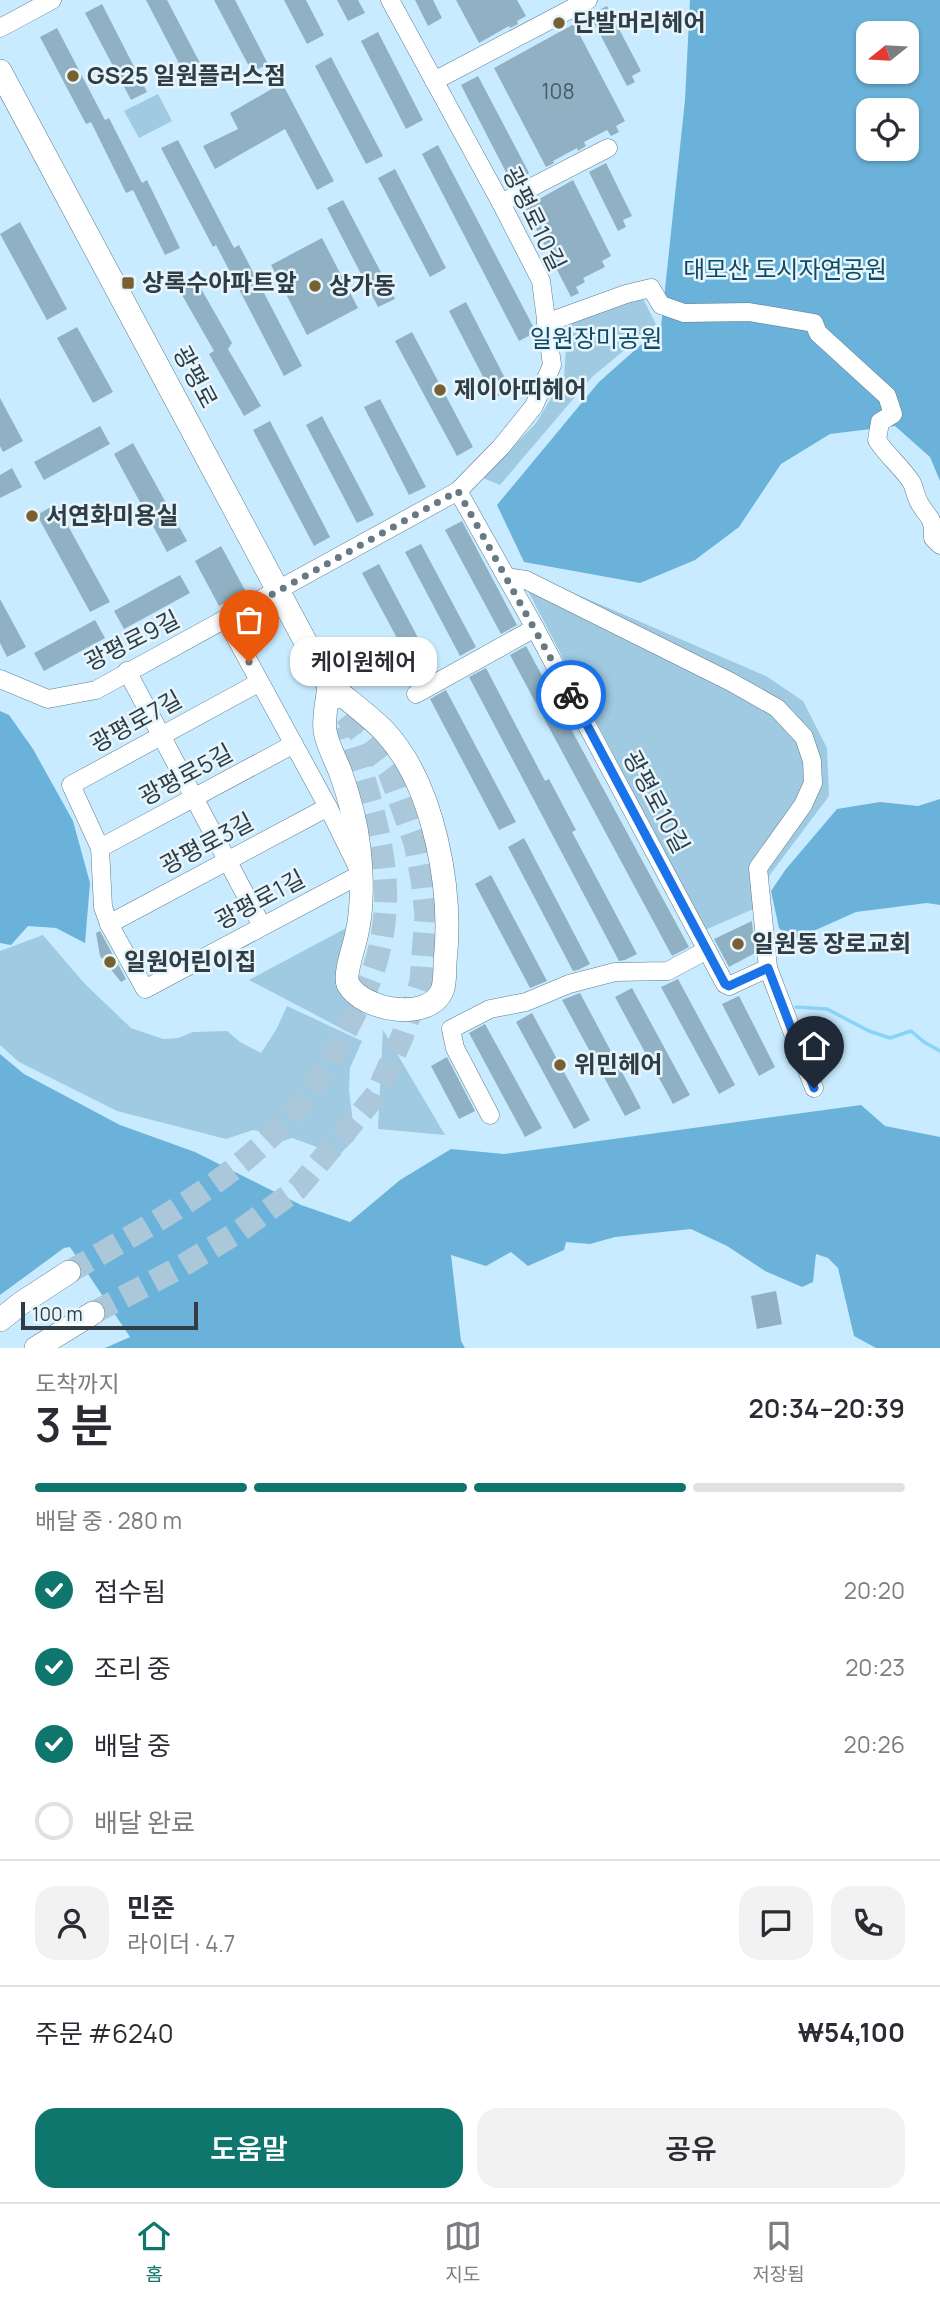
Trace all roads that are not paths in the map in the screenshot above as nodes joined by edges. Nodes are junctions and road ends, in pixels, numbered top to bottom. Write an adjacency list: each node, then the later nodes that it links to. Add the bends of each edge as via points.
1 (52, 0): 4 (street)
2 (390, 0): 6 (street, 광평로10길)
3 (588, 0): 6 (street)
4 (0, 28)
5 (0, 71): 13 (main road, 광평로)
6 (434, 81): 8 (street, 광평로10길)
7 (608, 148): 8 (street)
8 (501, 203): 9 (street, 광평로10길, via 541,281)
9 (546, 323): 10 (street, 광평로10길, via 552,365 534,406); 11 (street, via 651,288 661,305 684,313 749,312 814,323 818,333 887,396 893,414 880,422 877,440 914,486 919,503 933,520 933,538)
10 (458, 491): 12 (street, 광평로10길); 13 (street, 광평로10길)
11 (940, 545)
12 (506, 577): 15 (street, 광평로10길); 31 (street, via 526,580 731,682 776,708 804,737 813,783 803,805 758,868)
13 (280, 590): 14 (street, 광평로9길); 19 (main road, 광평로)
14 (226, 620): 16 (street, 광평로9길); 18 (street)
15 (535, 628): 20 (street); 30 (street, 광평로10길)
16 (127, 671): 17 (street, 광평로9길, via 96,690 48,699); 22 (street)
17 (0, 679)
18 (261, 682): 22 (street, 광평로7길); 23 (street)
19 (329, 684): 19 (main road, via 326,731 357,828 361,872 358,932 348,983 372,1003 400,1011 415,1009 443,989 446,908 439,849 409,767 386,733); 21 (main road, 광평로)
20 (416, 694)
21 (341, 709)
22 (161, 735): 24 (street); 26 (street, 광평로7길, via 71,785)
23 (294, 744): 24 (street, 광평로5길); 25 (street)
24 (194, 798): 26 (street, 광평로5길); 27 (street)
25 (328, 807): 27 (street, 광평로3길); 29 (street, 광평로1길, via 361,874)
26 (100, 848): 28 (street, via 103,907)
27 (228, 860): 28 (street, 광평로3길); 29 (street)
28 (109, 925): 29 (street, 광평로1길, via 145,989)
29 (262, 926)
30 (707, 950): 31 (street, 광평로10길, via 729,986); 33 (street, via 668,971 615,972 569,984 526,1002 490,1009 451,1029 455,1048)
31 (768, 968): 32 (street)
32 (814, 1088)
33 (490, 1115)
34 (68, 1272): 36 (main road)
35 (93, 1313): 37 (main road)
36 (0, 1318)
37 (36, 1348)

